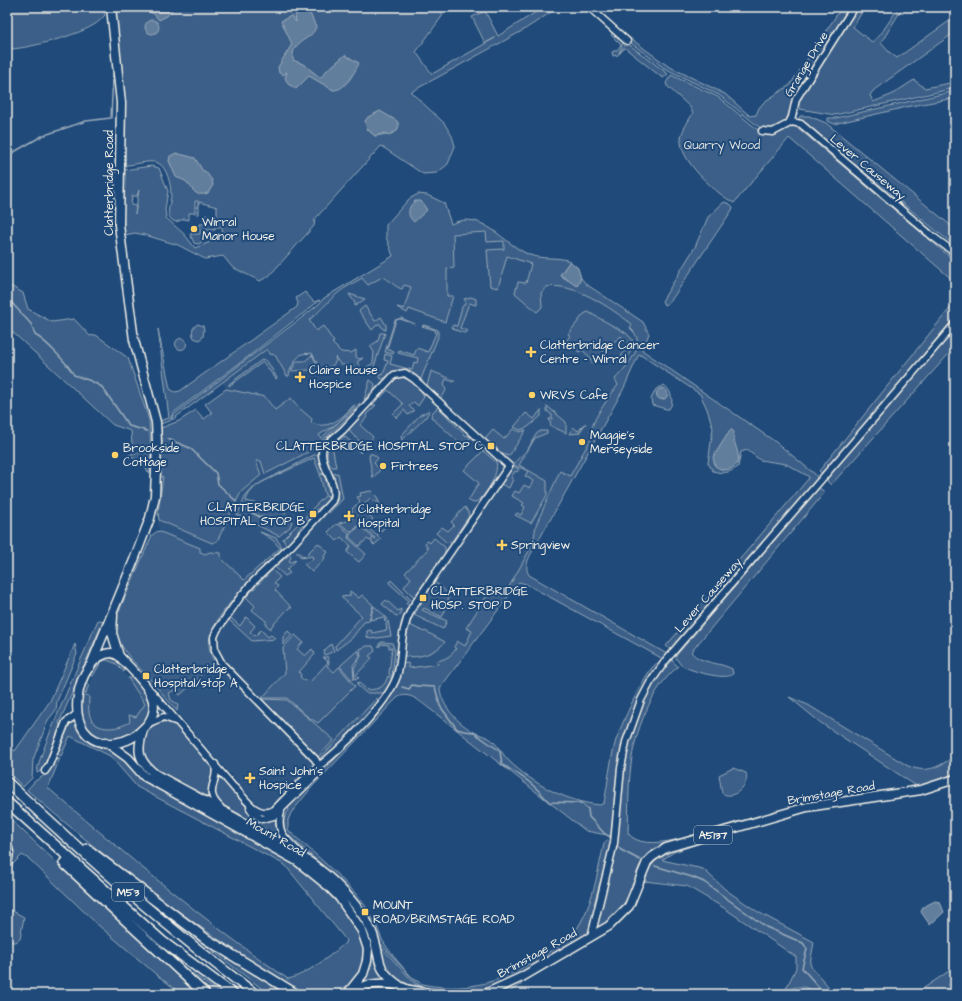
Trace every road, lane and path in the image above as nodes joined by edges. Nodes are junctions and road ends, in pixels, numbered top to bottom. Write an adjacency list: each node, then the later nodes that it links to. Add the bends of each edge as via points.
1 (111, 7): 11 (main road, Clatterbridge Road, via 121,103 120,232 134,340 157,428 155,496 150,518)
2 (589, 7): 4 (street)
3 (854, 7): 5 (street, Grange Drive, via 796,99)
4 (627, 42)
5 (793, 113): 6 (street, Grange Drive); 7 (street, Lever Causeway)
6 (788, 123): 7 (street); 8 (street, via 773,132)
7 (801, 124): 9 (street, Lever Causeway)
8 (762, 131)
9 (955, 253)
10 (955, 324): 33 (street, Lever Causeway, via 666,660 650,683 626,742 614,843)
11 (113, 613): 12 (main road, via 112,633); 13 (main road)
12 (120, 656): 13 (main road, via 113,653 103,654); 14 (main road)
13 (90, 667): 15 (main road, via 76,700)
14 (151, 691): 16 (main road, via 155,703); 17 (street, Mount Road)
15 (77, 714): 19 (main road, via 87,732); 22 (street, via 66,722)
16 (149, 723): 17 (street, Mount Road, via 164,717 171,718); 18 (main road)
17 (183, 727): 20 (street, Mount Road)
18 (143, 730): 19 (main road, via 127,740); 27 (main road, Mount Road, via 139,749 142,762 147,768)
19 (106, 742): 40 (main road, Mount Road, via 125,755 144,776 297,861 328,886 355,919 367,945 366,968 359,982)
20 (214, 763): 25 (street, Mount Road); 27 (street, via 216,770 211,790 212,798)
21 (319, 766): 21 (street, via 222,664 215,651 214,637 241,596 332,501 334,493 323,456 323,447 343,430 390,378 405,373 509,466 410,612 403,628 397,676 390,690 345,743); 25 (street, Mount Road, via 270,813 259,812); 28 (street, Mount Road, via 316,775)
22 (45, 771)
23 (955, 779): 33 (main road, Brimstage Road / A5137, via 921,790 808,807 666,848 647,862 628,906 619,917)
24 (7, 782): 29 (highway, M53)
25 (235, 788): 28 (street, Mount Road, via 258,817 270,818)
26 (10, 805): 36 (highway, via 62,861); 37 (highway, M53, via 162,941)
27 (223, 811): 31 (main road, Mount Road)
28 (281, 811): 31 (street, Mount Road, via 278,822 280,832)
29 (43, 816): 38 (highway, M53, via 160,920); 39 (highway, via 206,939)
30 (8, 845): 32 (street, via 10,852)
31 (307, 860): 34 (main road, Mount Road, via 334,881 356,907 373,934 380,965 386,975)
32 (7, 870)
33 (591, 937): 42 (main road, Brimstage Road / A5137, via 522,977)
34 (400, 986): 35 (main road); 40 (main road, via 372,984)
35 (412, 992): 41 (main road)
36 (205, 994)
37 (233, 994)
38 (255, 994)
39 (296, 994)
40 (347, 994)
41 (433, 994)
42 (485, 994)

